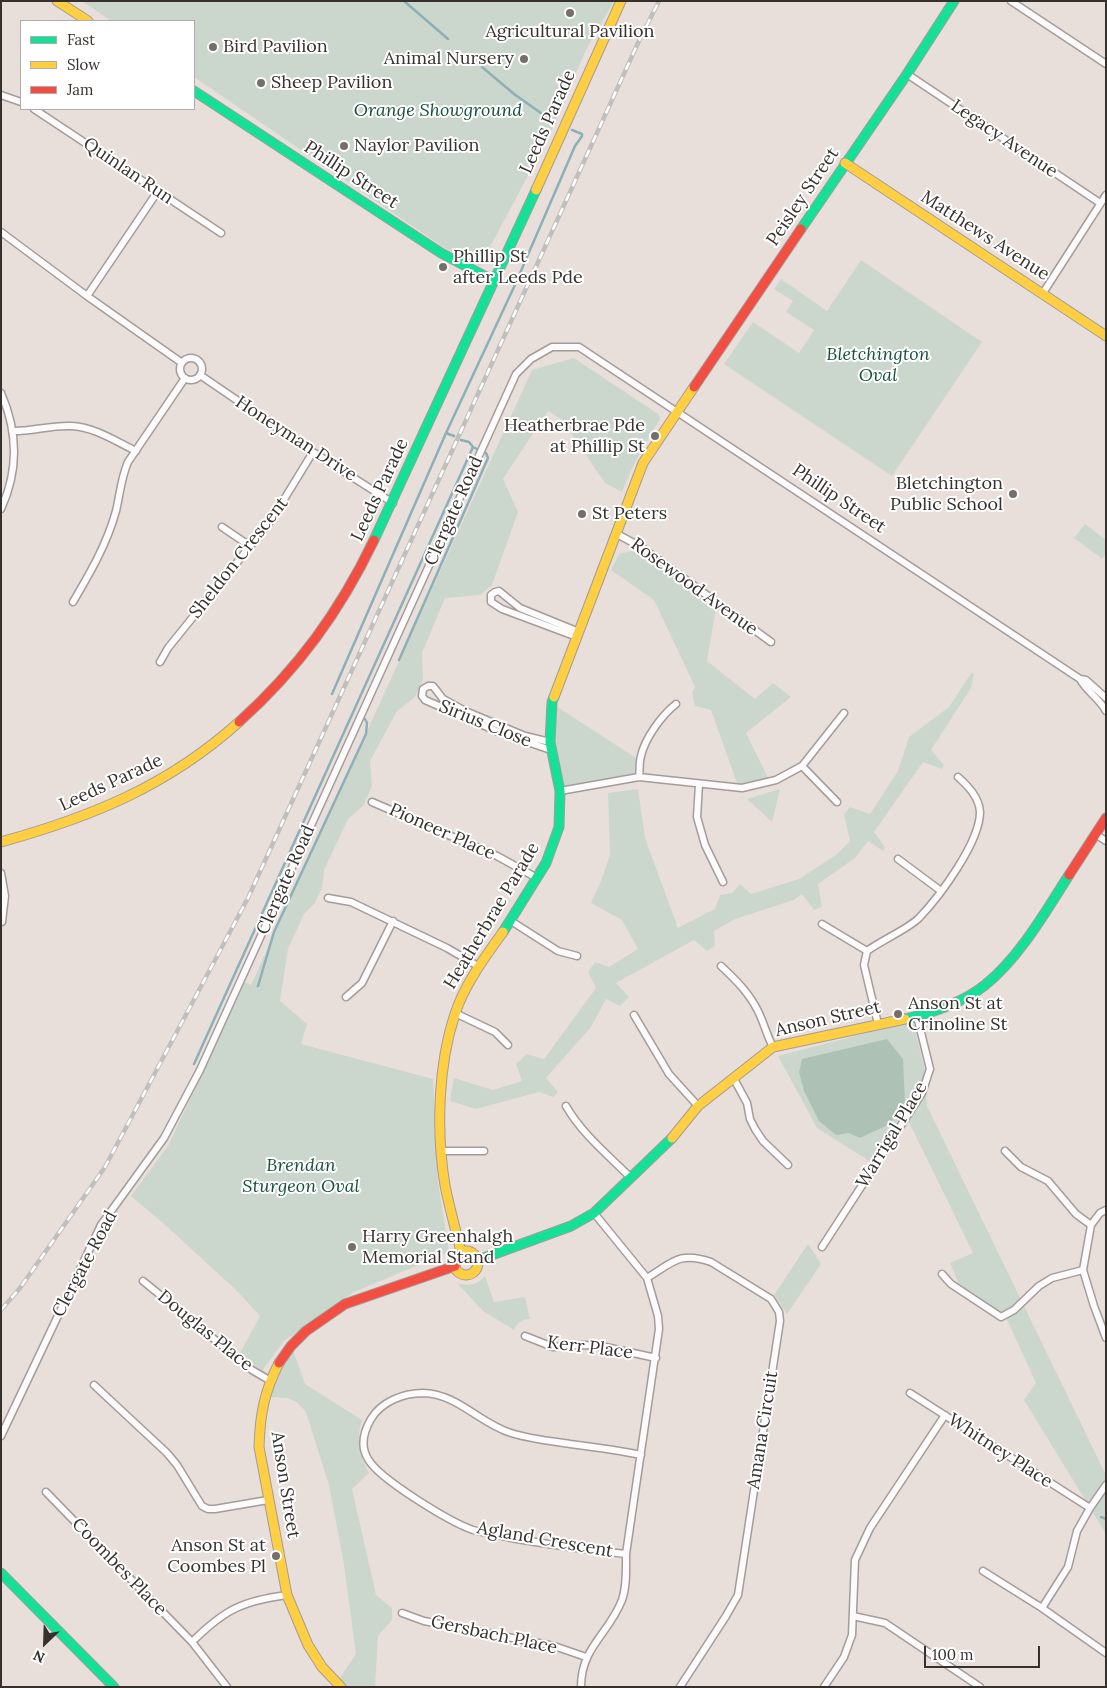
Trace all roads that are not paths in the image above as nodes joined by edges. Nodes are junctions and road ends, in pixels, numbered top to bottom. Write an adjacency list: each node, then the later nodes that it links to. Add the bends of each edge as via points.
1 (57, 1): 5 (street)
2 (620, 1): 18 (street, Leeds Parade)
3 (954, 1): 7 (street, Peisley Street)
4 (1012, 1): 6 (street)
5 (86, 20)
6 (1106, 64)
7 (907, 74): 12 (street, Peisley Street); 15 (street, Legacy Avenue)
8 (195, 92): 18 (street, Phillip Street, via 441,253)
9 (1, 95): 10 (street)
10 (20, 102)
11 (36, 110): 13 (street, Quinlan Run)
12 (845, 163): 19 (street, Matthews Avenue); 27 (street, Peisley Street)
13 (158, 191): 17 (street, Quinlan Run); 20 (street)
14 (1106, 195): 15 (street)
15 (1100, 203): 19 (street)
16 (1, 232): 20 (street)
17 (222, 233)
18 (494, 281): 31 (street, Leeds Parade)
19 (1043, 293): 21 (street, Matthews Avenue)
20 (87, 296): 23 (street)
21 (1106, 336)
22 (579, 347): 27 (street, Phillip Street); 104 (street, Clergate Road, via 552,347 531,359 516,374 200,1070 164,1138 102,1225)
23 (182, 363): 24 (street, via 196,360 202,368); 25 (street, via 180,371)
24 (200, 375): 25 (street, via 192,380); 30 (street, Honeyman Drive)
25 (185, 378): 29 (street)
26 (1, 393): 28 (street)
27 (678, 412): 34 (street, Heatherbrae Parade, via 643,463); 40 (street, Phillip Street)
28 (14, 430): 29 (street, via 82,427); 32 (street, via 12,480)
29 (136, 451): 36 (street, via 123,474 116,511 100,555)
30 (313, 452): 31 (street, Honeyman Drive); 35 (street, Sheldon Crescent, via 272,519)
31 (394, 502): 56 (street, Leeds Parade, via 354,580 316,640 275,688 238,724 200,754 149,786 75,820)
32 (1, 509)
33 (222, 527): 35 (street)
34 (617, 534): 37 (street, Heatherbrae Parade); 38 (street, Rosewood Avenue, via 641,547)
35 (250, 546): 39 (street, Sheldon Crescent)
36 (73, 602)
37 (578, 635): 37 (street, via 502,610 491,602 491,595 499,591 520,608); 45 (street, Heatherbrae Parade, via 552,702)
38 (771, 642)
39 (160, 662)
40 (1080, 679): 41 (street, Phillip Street); 43 (street, Phillip Street)
41 (1104, 695)
42 (676, 704): 47 (street, via 653,730 641,756)
43 (1106, 711)
44 (844, 712): 46 (street)
45 (550, 746): 45 (street, Sirius Close, via 501,733 425,700 421,693 425,687 433,686 443,699 465,711); 50 (street, Heatherbrae Parade)
46 (802, 766): 49 (street, via 776,780 742,788); 52 (street)
47 (639, 776): 49 (street); 50 (street)
48 (958, 776): 61 (street, via 972,790 980,810 977,830 960,864)
49 (699, 784): 60 (street, via 697,817)
50 (560, 791): 59 (street, Heatherbrae Parade, via 557,833)
51 (372, 802): 59 (street, Pioneer Place, via 497,856)
52 (837, 802)
53 (1106, 818): 54 (street, Anson Street)
54 (1095, 834): 55 (street); 74 (street, Anson Street, via 1015,955 985,985 952,1004)
55 (1106, 841)
56 (1, 842)
57 (898, 859): 61 (street)
58 (1, 873): 64 (street, via 5,896)
59 (537, 878): 63 (street, Heatherbrae Parade)
60 (723, 882)
61 (941, 891): 67 (street, via 918,919)
62 (328, 898): 65 (street, via 351,902)
63 (511, 921): 68 (street, via 558,951); 69 (street, Heatherbrae Parade)
64 (2, 922)
65 (393, 922): 69 (street); 71 (street, via 362,983)
66 (822, 924): 67 (street)
67 (867, 952): 75 (street, via 864,965)
68 (577, 956)
69 (478, 966): 72 (street, Heatherbrae Parade)
70 (721, 966): 77 (street, via 748,994)
71 (346, 998)
72 (455, 1013): 76 (street, via 495,1032); 81 (street, Heatherbrae Parade, via 440,1090)
73 (634, 1015): 80 (street, via 669,1074)
74 (917, 1016): 75 (street, Anson Street); 89 (street, Warrigal Place, via 930,1069 922,1093)
75 (878, 1024): 77 (street, Anson Street)
76 (508, 1045)
77 (773, 1047): 78 (street, Anson Street)
78 (734, 1079): 80 (street, Anson Street); 84 (street, via 747,1103 755,1129)
79 (566, 1106): 85 (street, via 575,1122)
80 (698, 1106): 85 (street, Anson Street, via 670,1141)
81 (442, 1151): 82 (street); 90 (street, Heatherbrae Parade, via 445,1185)
82 (484, 1151)
83 (1004, 1151): 88 (street, via 1022,1168 1048,1181 1076,1214)
84 (788, 1165)
85 (631, 1178): 87 (street, Anson Street)
86 (1106, 1210): 88 (street)
87 (594, 1213): 91 (street, Anson Street, via 571,1226); 95 (street)
88 (1091, 1225): 93 (street)
89 (822, 1247)
90 (461, 1252): 91 (street, via 471,1252); 92 (street, via 455,1258)
91 (478, 1260): 92 (street, via 478,1266 471,1274 461,1274)
92 (455, 1266): 100 (street, Anson Street, via 334,1310 285,1352)
93 (1083, 1270): 94 (street, via 1052,1278 1014,1310 1000,1317 951,1284); 98 (street)
94 (942, 1274)
95 (647, 1278): 99 (street, via 658,1316); 124 (street, Amana Circuit, via 684,1257 702,1258 771,1299 780,1320 738,1595)
96 (143, 1281): 100 (street, Douglas Place, via 252,1370)
97 (525, 1336): 99 (street, Kerr Place, via 553,1347 601,1346)
98 (1106, 1338)
99 (656, 1358): 105 (street)
100 (269, 1380): 108 (street, Anson Street, via 258,1427)
101 (94, 1385): 108 (street, via 167,1453 202,1506 215,1510)
102 (910, 1393): 103 (street, Whitney Place)
103 (945, 1415): 109 (street, Whitney Place); 116 (street, via 870,1528 855,1560)
104 (1, 1436)
105 (641, 1455): 110 (street); 110 (street, Agland Crescent, via 509,1432 438,1394 421,1393 395,1398 375,1413 364,1436 365,1451 374,1467 448,1519 475,1530 521,1540)
106 (1106, 1485): 109 (street)
107 (46, 1492): 117 (street, Coombes Place)
108 (268, 1500): 113 (street, Anson Street)
109 (1090, 1508): 114 (street, via 1077,1531 1068,1567)
110 (626, 1554): 119 (street, via 625,1591 621,1602)
111 (983, 1571): 114 (street)
112 (1, 1573): 120 (street)
113 (288, 1595): 117 (street, via 263,1598 227,1612); 122 (street, Anson Street, via 308,1645 322,1667)
114 (1042, 1608): 118 (street)
115 (402, 1614): 119 (street, Gersbach Place, via 554,1646)
116 (853, 1616): 125 (street, via 848,1647); 126 (street, via 885,1623)
117 (192, 1642): 121 (street, Coombes Place)
118 (1106, 1653)
119 (586, 1657): 123 (street)
120 (114, 1687)
121 (227, 1687)
122 (341, 1687)
123 (581, 1687)
124 (680, 1687)
125 (824, 1687)
126 (980, 1687)

